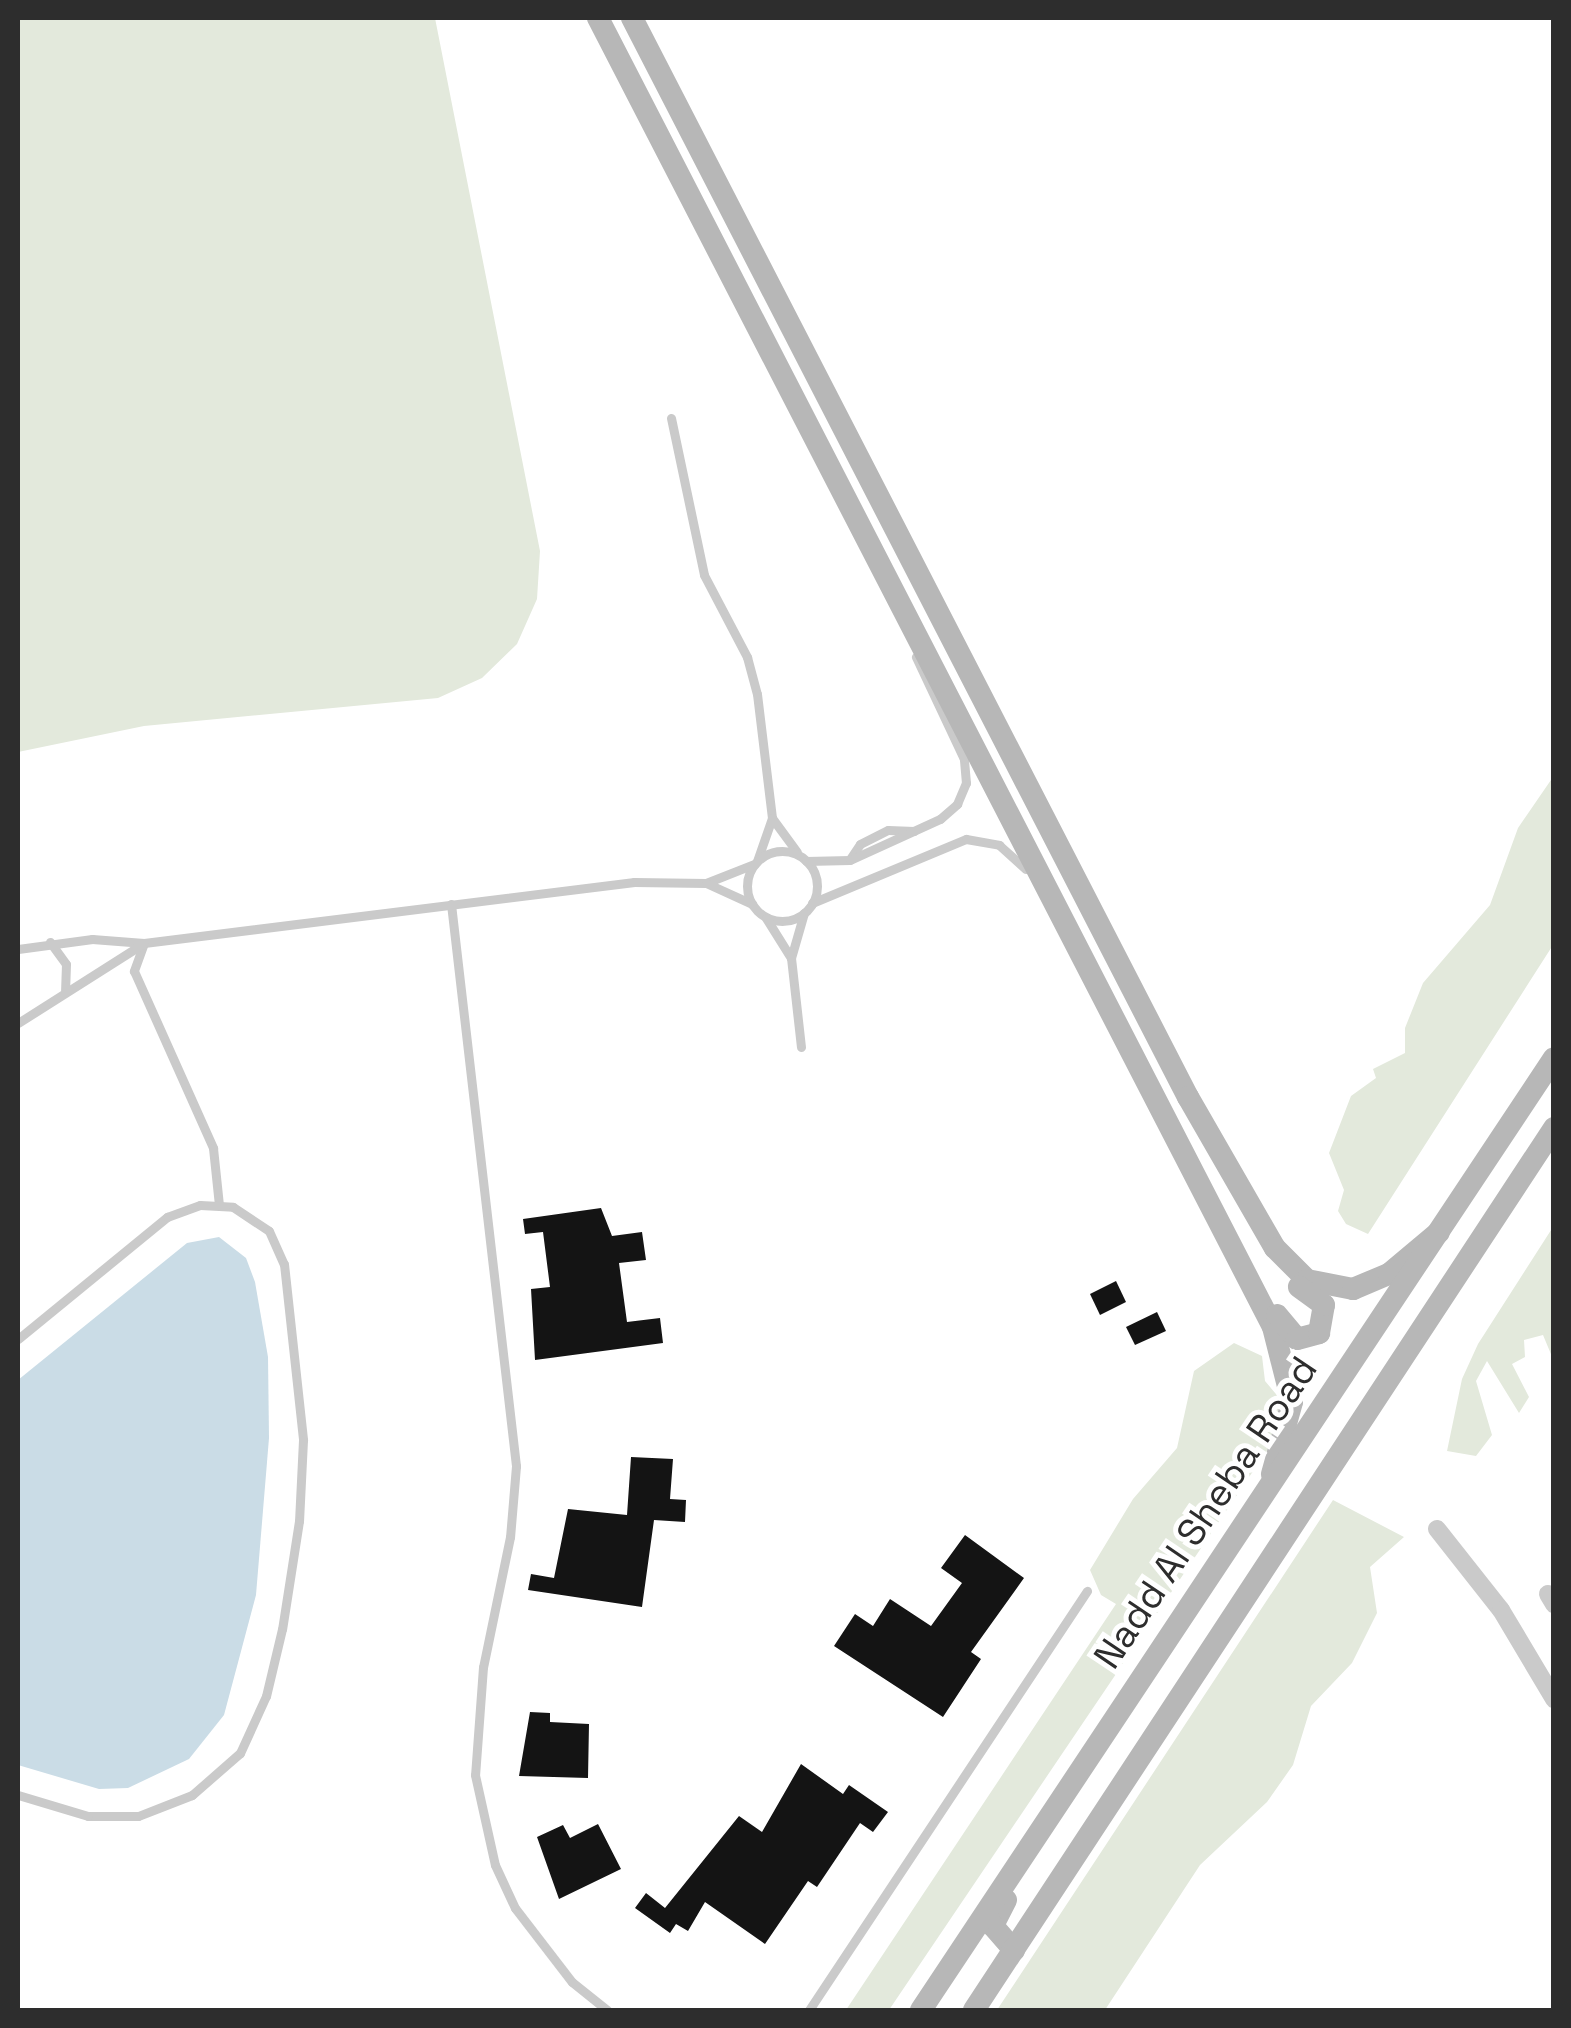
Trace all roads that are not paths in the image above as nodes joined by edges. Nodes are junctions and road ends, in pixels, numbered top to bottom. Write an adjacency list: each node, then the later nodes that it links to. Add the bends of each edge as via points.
1 (598, 18): 4 (street)
2 (632, 18): 3 (street)
3 (822, 386): 4 (street); 27 (street)
4 (795, 399): 6 (street)
5 (671, 418): 7 (lane, via 704,575 753,675)
6 (914, 630): 8 (lane, via 922,673 966,771 950,812 850,860); 12 (street)
7 (772, 818): 8 (lane); 9 (lane)
8 (803, 859): 9 (lane, via 778,851); 11 (lane, via 816,885)
9 (755, 863): 10 (lane); 14 (lane, via 748,880)
10 (706, 883): 13 (lane, via 608,884); 14 (lane)
11 (812, 902): 12 (lane, via 977,839 1009,850); 15 (lane)
12 (1056, 902): 28 (street)
13 (451, 904): 18 (lane); 38 (lane, via 516,1466 510,1537 483,1667 475,1774 495,1865 515,1908 572,1982)
14 (752, 904): 16 (lane)
15 (804, 912): 16 (lane, via 790,919); 20 (lane)
16 (765, 916): 20 (lane)
17 (50, 942): 18 (lane); 19 (lane); 21 (lane, via 66,964)
18 (144, 944): 21 (lane); 26 (lane, via 134,971 213,1148)
19 (18, 949)
20 (791, 958): 23 (lane)
21 (65, 990): 22 (lane)
22 (18, 1023)
23 (801, 1048)
24 (1554, 1058): 29 (street, Nadd Al Sheba Road)
25 (1554, 1128): 37 (street)
26 (219, 1205): 30 (lane, via 167,1217); 35 (lane, via 259,1220 277,1243 300,1384 300,1521 262,1707 227,1768 154,1812 88,1816)
27 (1251, 1208): 28 (street, via 1275,1265 1324,1305 1324,1327 1312,1337 1285,1330 1249,1262); 29 (street, via 1284,1260 1308,1280 1333,1288 1372,1284)
28 (1218, 1224): 31 (street, via 1272,1327 1290,1385 1290,1418)
29 (1439, 1232): 31 (street, Nadd Al Sheba Road)
30 (18, 1339)
31 (1272, 1474): 36 (street, Nadd Al Sheba Road)
32 (1437, 1529): 34 (street, via 1501,1610)
33 (1087, 1590): 39 (lane)
34 (1554, 1699)
35 (18, 1795)
36 (1016, 1864): 37 (street, via 1018,1880 993,1926); 40 (street, Nadd Al Sheba Road)
37 (1014, 1950): 41 (street)
38 (607, 2010)
39 (809, 2010)
40 (921, 2010)
41 (974, 2010)

